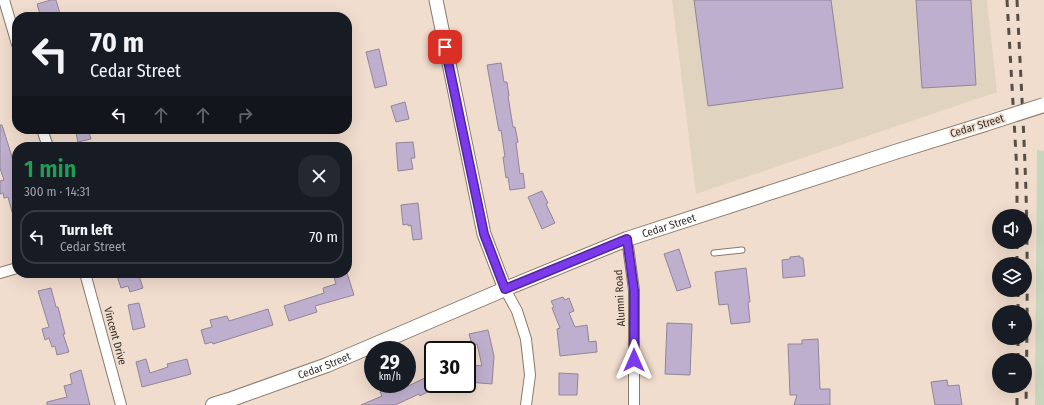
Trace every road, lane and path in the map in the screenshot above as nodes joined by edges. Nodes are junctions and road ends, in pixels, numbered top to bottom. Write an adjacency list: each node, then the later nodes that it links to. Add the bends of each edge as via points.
1 (4, 0): 3 (street)
2 (436, 0): 11 (street, via 484,234)
3 (12, 27)
4 (1044, 106): 5 (main road, Cedar Street, bridge)
5 (627, 239): 11 (main road, Cedar Street); 15 (street, Alumni Road, via 634,290)
6 (742, 250): 7 (lane)
7 (714, 253)
8 (12, 269): 9 (street)
9 (0, 272)
10 (86, 278): 12 (street, Vincent Drive)
11 (505, 289): 13 (main road, Cedar Street, via 327,365); 14 (street, via 517,311 526,339 530,375)
12 (121, 405)
13 (213, 405)
14 (526, 405)
15 (634, 405)

